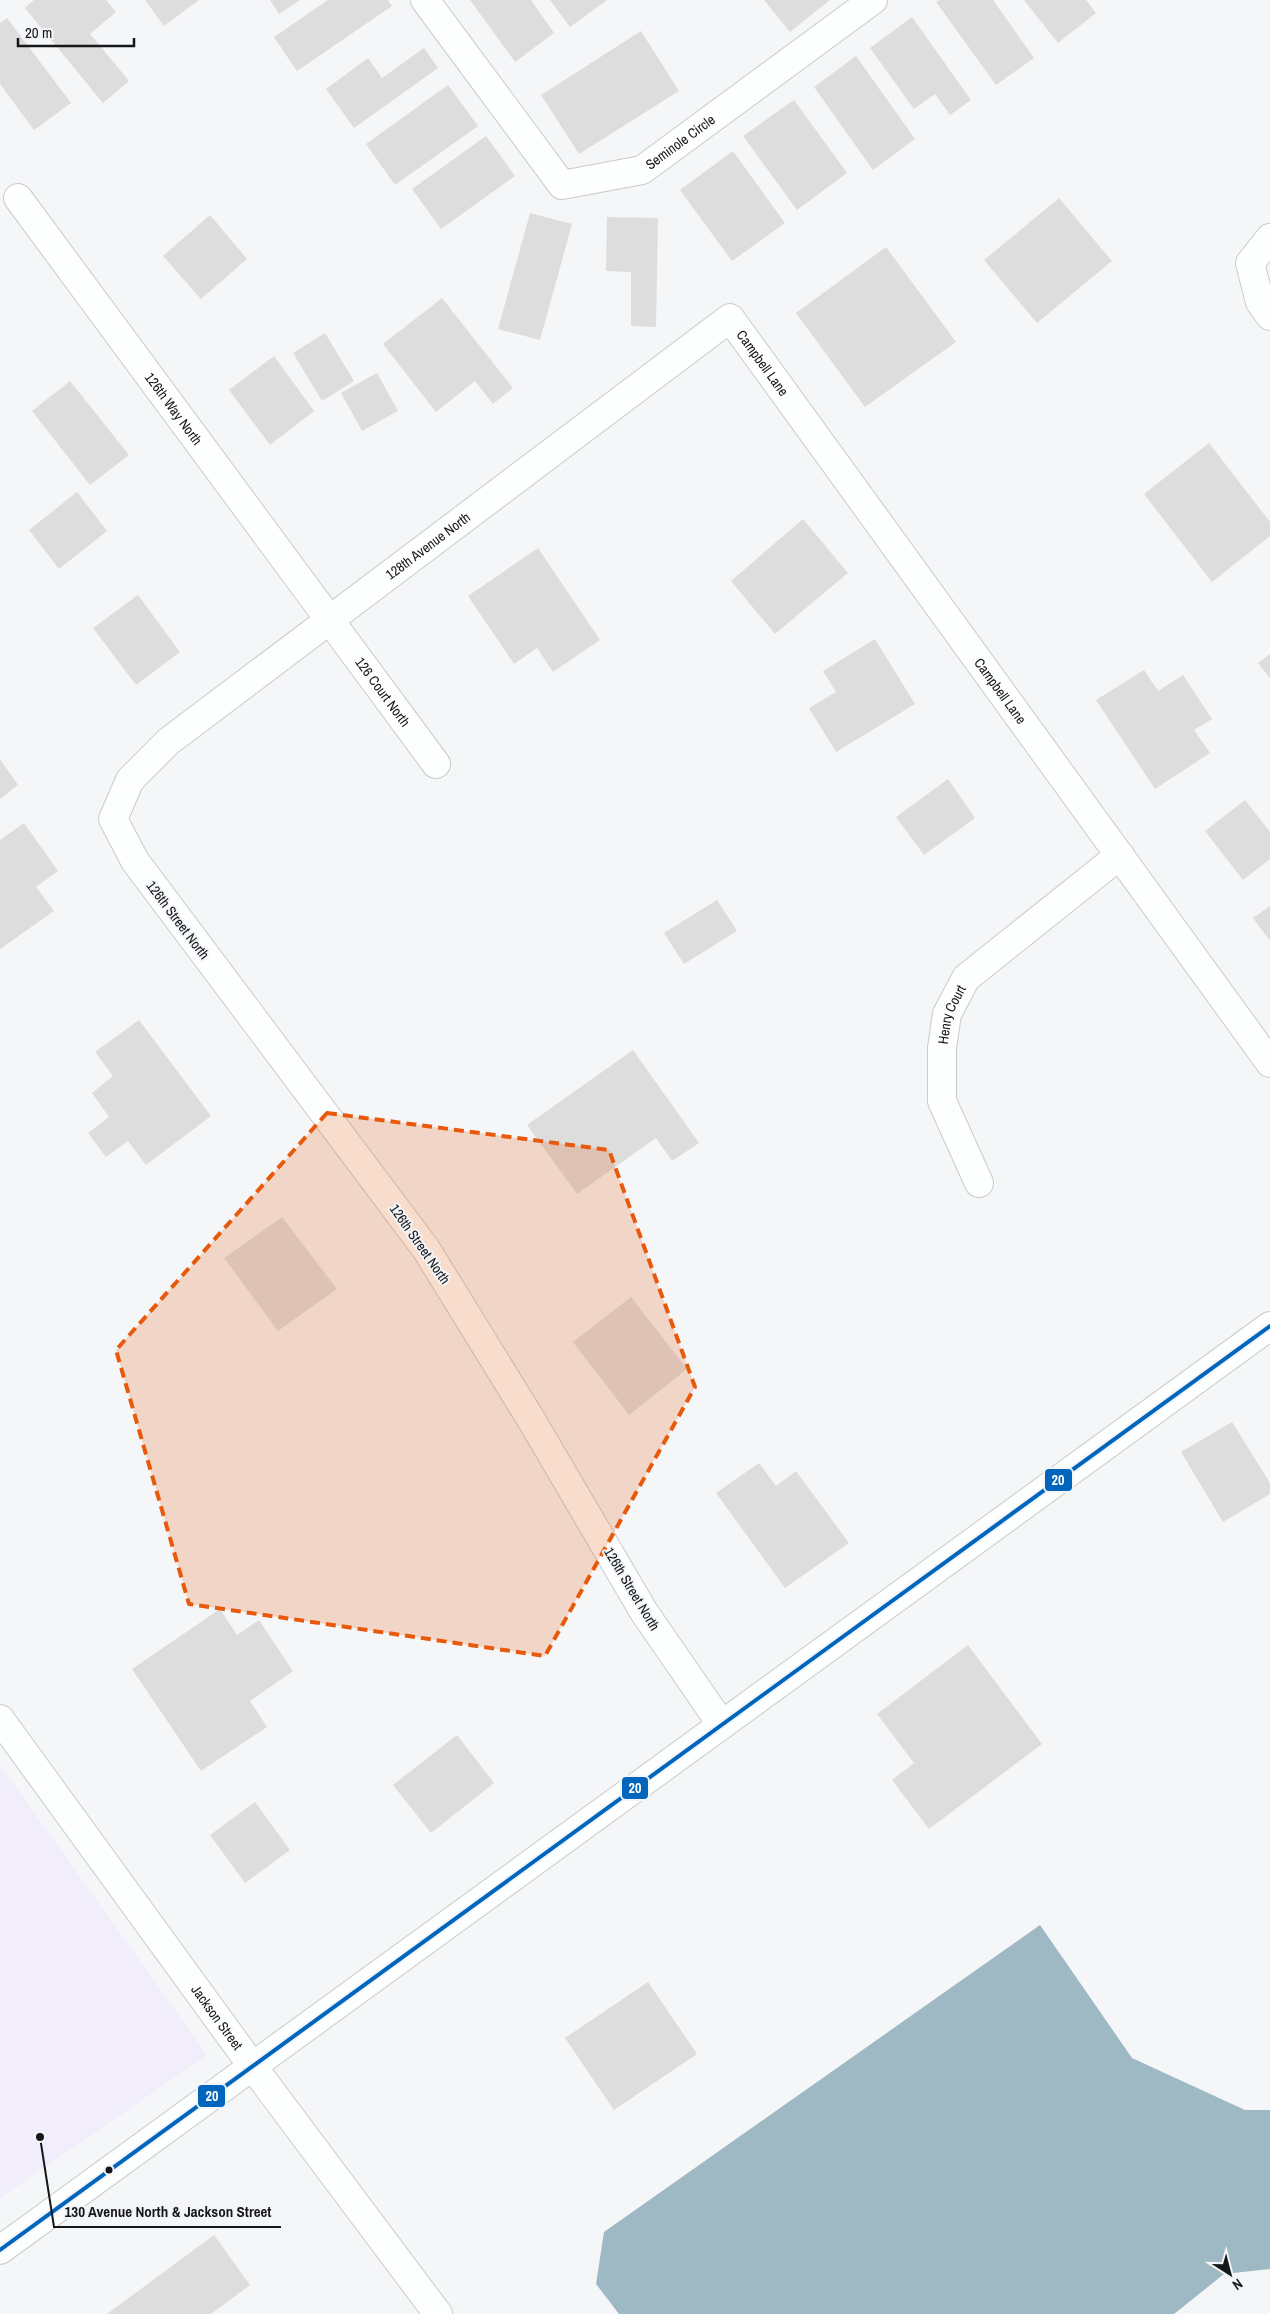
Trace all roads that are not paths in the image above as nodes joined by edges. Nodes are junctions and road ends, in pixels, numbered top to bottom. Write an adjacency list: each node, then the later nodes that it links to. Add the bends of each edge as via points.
1 (426, 0): 2 (street, Seminole Circle, via 562,185 642,170)
2 (873, 0)
3 (18, 198): 7 (street, 126th Way North)
4 (1270, 238): 5 (street, via 1250,263)
5 (1265, 309)
6 (730, 318): 7 (street, 128th Avenue North); 10 (street, Campbell Lane)
7 (329, 620): 8 (street, 126 Court North); 9 (street, 128th Avenue North, via 169,741)
8 (436, 764)
9 (130, 780): 15 (street, 126th Street North, via 113,819 134,861 426,1249 532,1420 644,1612)
10 (1120, 855): 11 (street, Campbell Lane); 12 (street, Henry Court, via 966,978 947,1014 942,1048 942,1101)
11 (1270, 1063)
12 (979, 1183)
13 (1270, 1326): 15 (street)
14 (0, 1719): 16 (street, Jackson Street)
15 (722, 1724): 16 (street)
16 (253, 2067): 17 (street); 18 (street, Jackson Street)
17 (0, 2250)
18 (438, 2314)

